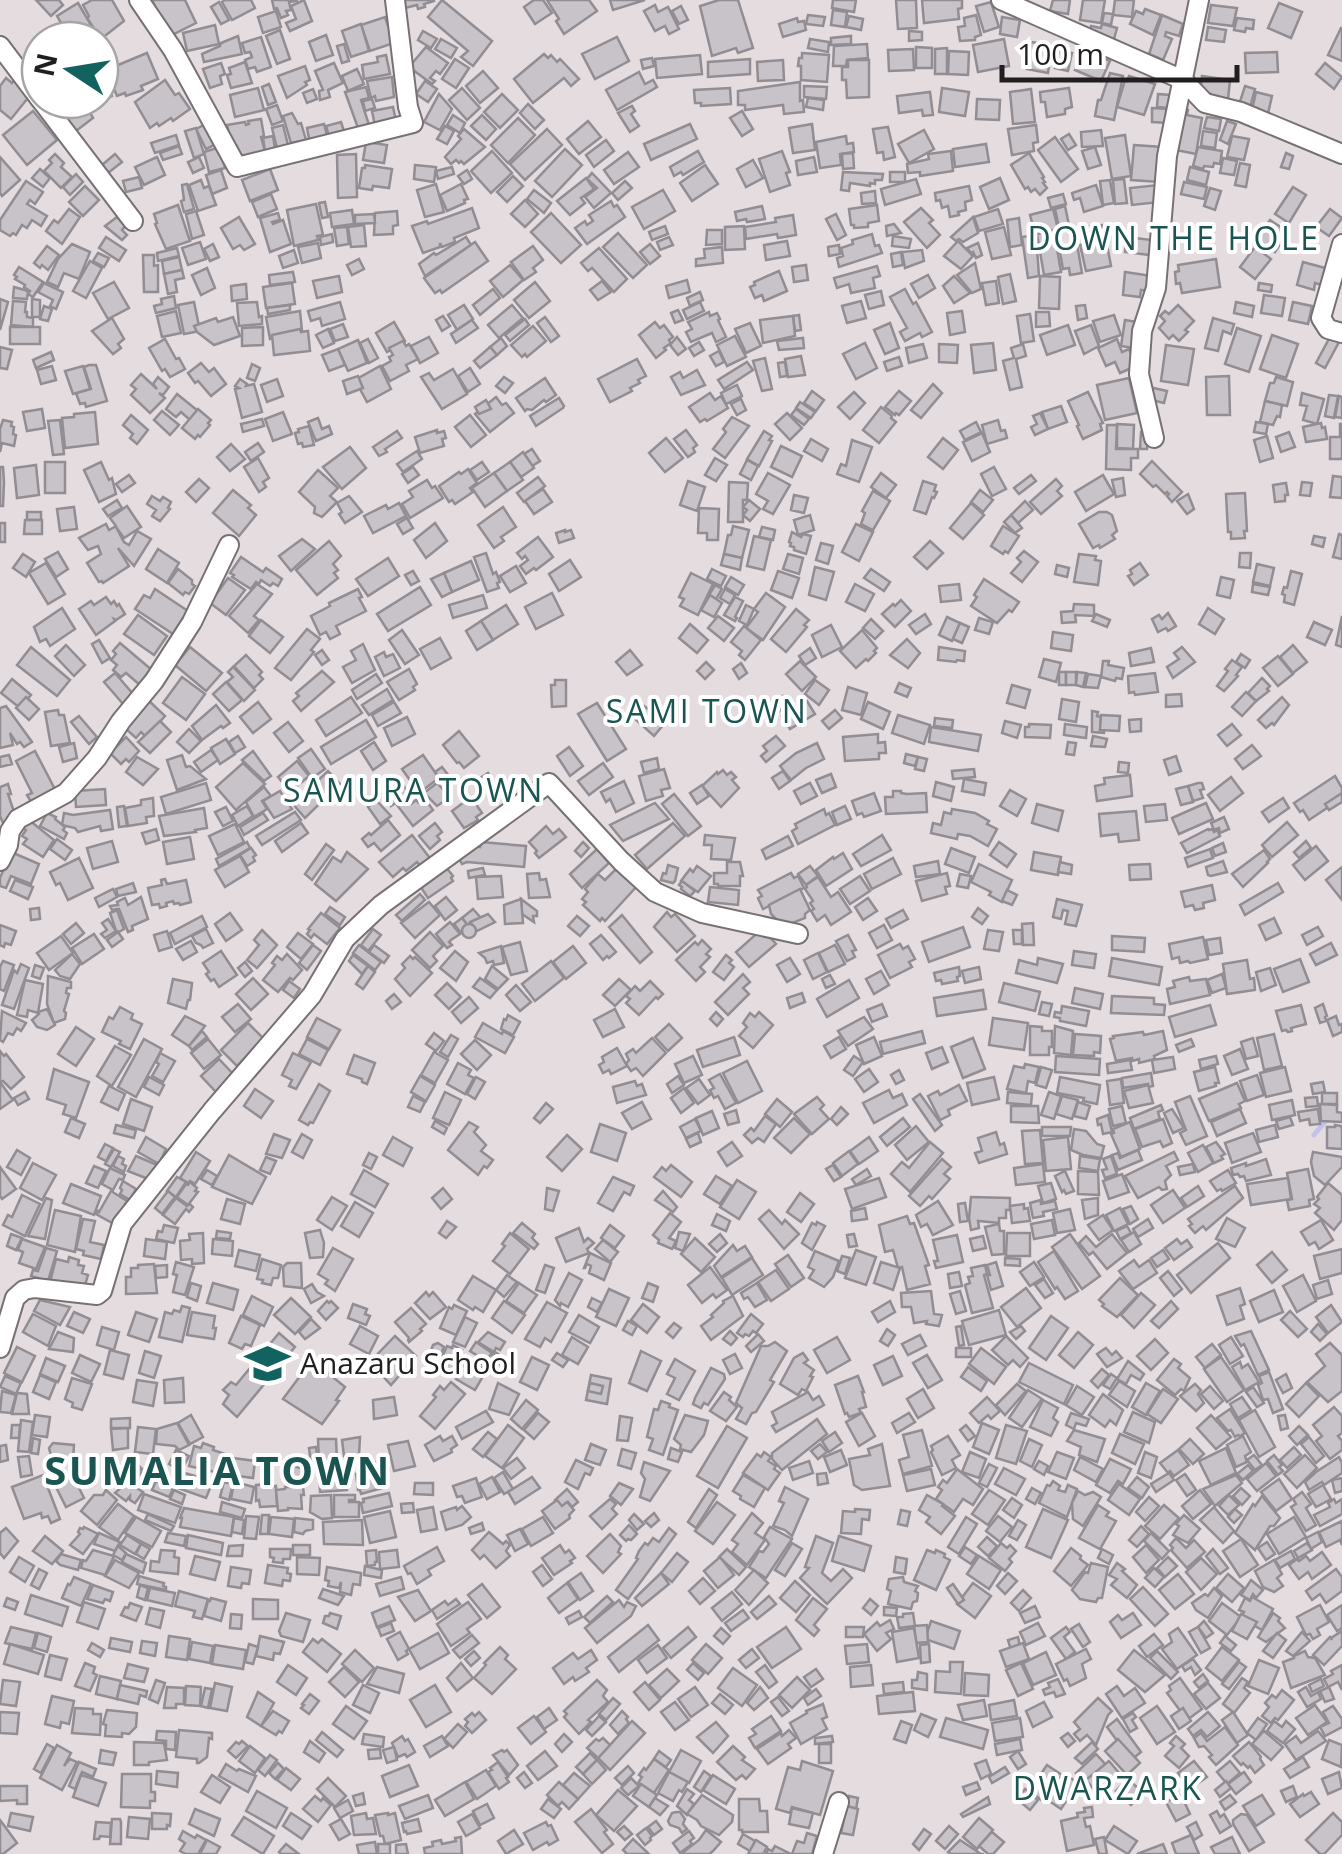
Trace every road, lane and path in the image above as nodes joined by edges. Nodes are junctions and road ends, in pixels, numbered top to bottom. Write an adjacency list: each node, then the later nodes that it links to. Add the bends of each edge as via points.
1 (139, 0): 2 (street, via 237,166 413,123)
2 (395, 0)
3 (1000, 0): 7 (street)
4 (1198, 0): 7 (street)
5 (0, 46): 6 (street)
6 (20, 73)
7 (1184, 80): 9 (street, via 1205,102); 13 (street, via 1167,156 1156,288 1142,331 1139,374)
8 (55, 120): 10 (street)
9 (1342, 154)
10 (133, 221)
11 (1342, 244): 12 (street, via 1321,318)
12 (1342, 333)
13 (1154, 438)
14 (228, 545): 15 (street, via 192,622 154,681 66,793 18,820)
15 (0, 862)
16 (798, 934): 17 (street, via 702,914 655,892 550,782 345,940 312,995 122,1224 102,1291 24,1290 15,1298)
17 (0, 1348)
18 (839, 1802): 19 (street)
19 (824, 1854)

